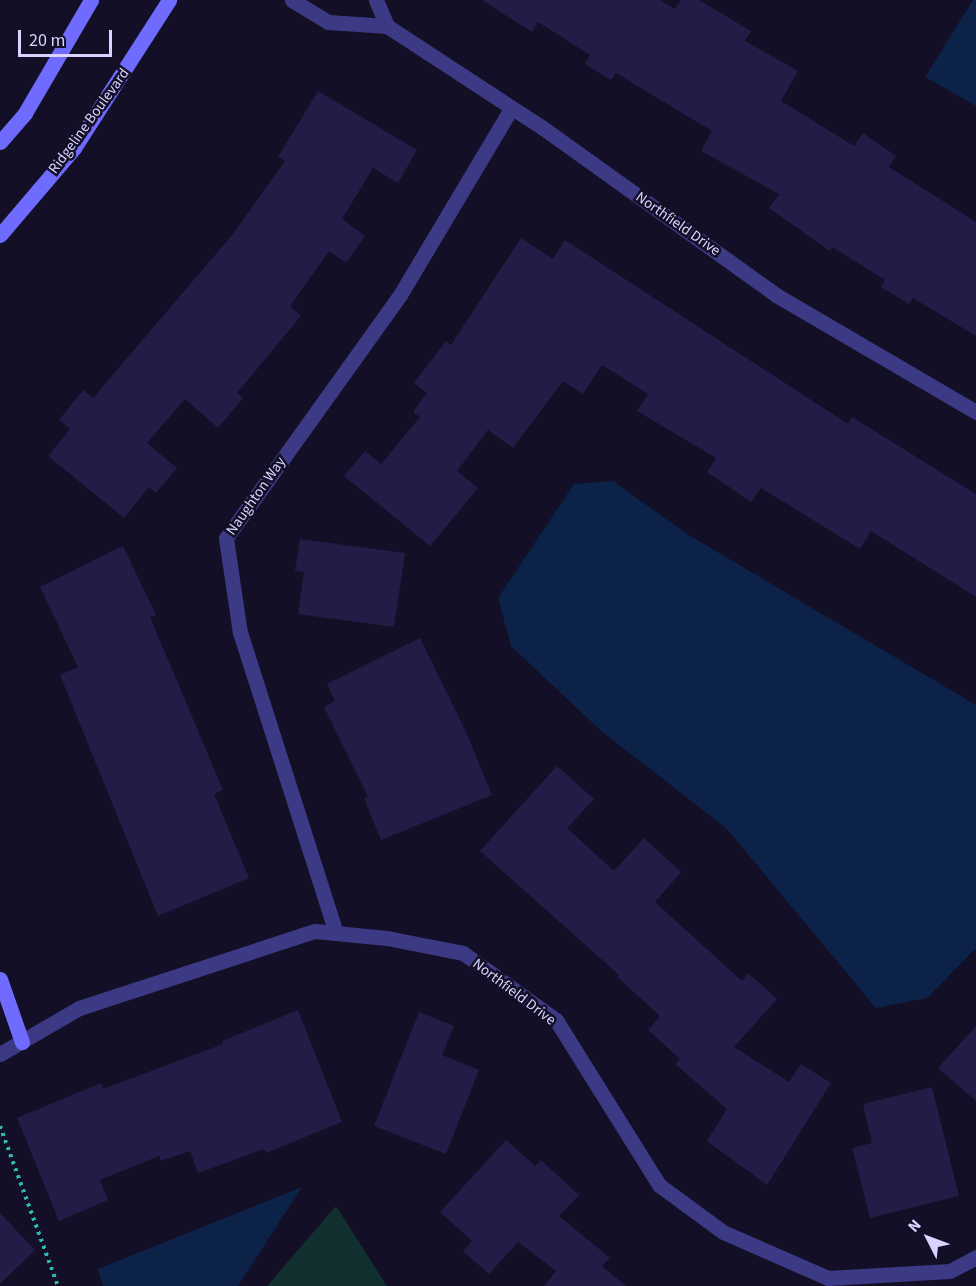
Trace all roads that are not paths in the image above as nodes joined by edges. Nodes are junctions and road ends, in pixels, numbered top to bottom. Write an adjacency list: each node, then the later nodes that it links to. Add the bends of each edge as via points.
1 (91, 0): 7 (street, via 25,113)
2 (169, 0): 8 (street, Ridgeline Boulevard, via 74,148)
3 (292, 0): 5 (street, Northfield Drive, via 328,22)
4 (376, 0): 5 (street)
5 (387, 26): 6 (street, Northfield Drive)
6 (511, 109): 9 (street, Northfield Drive, via 776,295); 10 (street, Naughton Way, via 400,295 226,538 240,633)
7 (0, 142)
8 (0, 235)
9 (976, 412)
10 (336, 933): 12 (street, Northfield Drive, via 315,931 79,1008); 14 (street, Northfield Drive, via 463,953 556,1020 659,1185 723,1232 828,1278 950,1271)
11 (0, 979): 12 (street)
12 (22, 1042): 13 (street, Northfield Drive)
13 (0, 1054)
14 (976, 1257)

